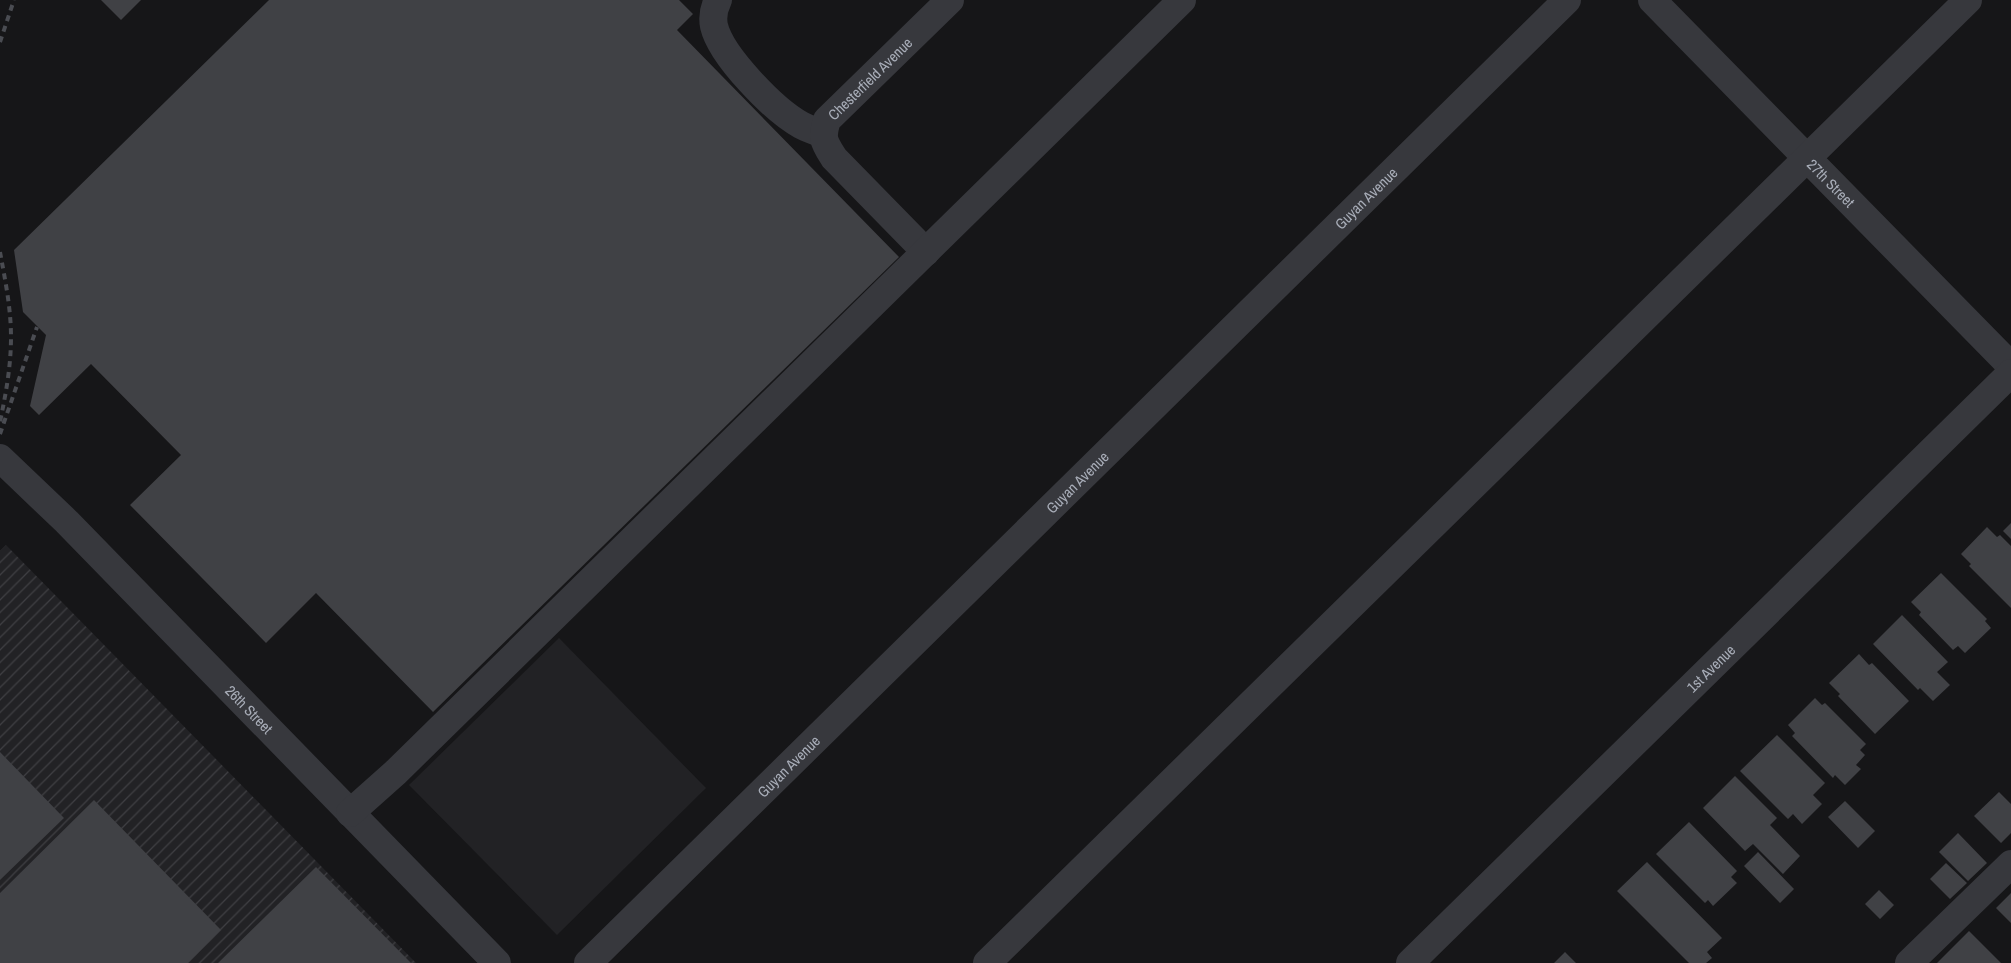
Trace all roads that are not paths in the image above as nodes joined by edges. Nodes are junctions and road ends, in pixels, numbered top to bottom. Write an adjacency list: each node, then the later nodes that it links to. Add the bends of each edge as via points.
1 (718, 0): 7 (street, via 714,25 730,58 784,113)
2 (950, 0): 7 (street, Chesterfield Avenue, via 827,120)
3 (1182, 0): 9 (street)
4 (1567, 0): 16 (street, Guyan Avenue)
5 (1652, 0): 8 (street, 27th Street)
6 (1968, 0): 8 (street)
7 (823, 134): 9 (street, Chesterfield Avenue, via 834,158)
8 (1806, 159): 10 (street, 27th Street); 17 (street)
9 (926, 252): 13 (street, via 403,765)
10 (2011, 366)
11 (2011, 373): 18 (street, 1st Avenue)
12 (0, 458): 13 (street, 26th Street, via 67,522)
13 (350, 813): 15 (street, 26th Street)
14 (2011, 864): 19 (street)
15 (497, 963)
16 (588, 963)
17 (987, 963)
18 (1410, 963)
19 (1909, 963)

